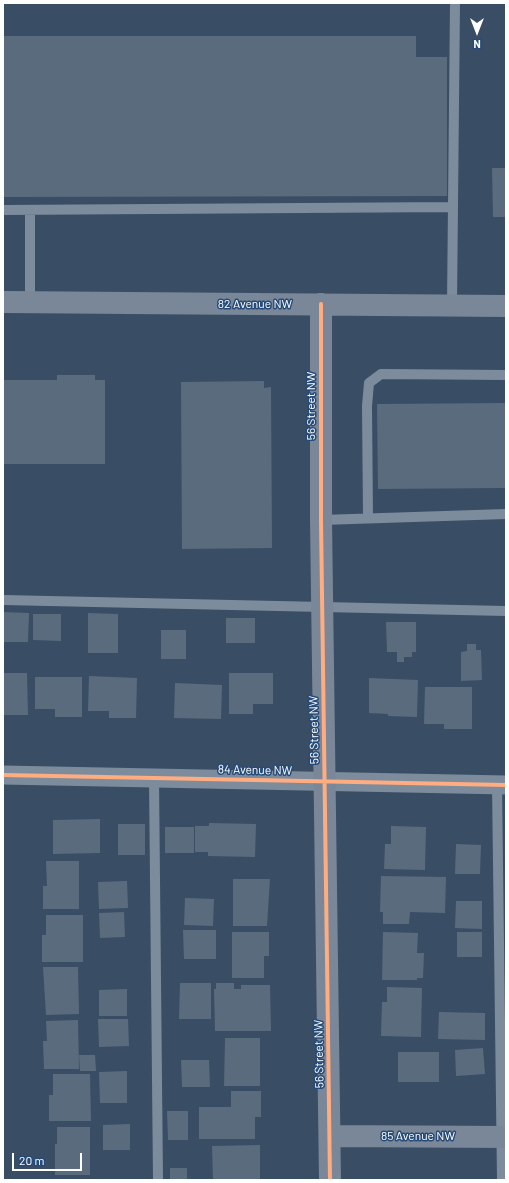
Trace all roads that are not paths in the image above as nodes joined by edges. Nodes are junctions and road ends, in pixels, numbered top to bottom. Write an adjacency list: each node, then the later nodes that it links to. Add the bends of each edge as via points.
1 (455, 3): 2 (lane)
2 (453, 207): 4 (lane); 8 (lane)
3 (3, 210): 4 (lane)
4 (30, 210): 6 (lane)
5 (3, 302): 6 (street, 82 Avenue NW)
6 (30, 302): 7 (street, 82 Avenue NW)
7 (321, 304): 8 (street, 82 Avenue NW); 13 (street, 56 Street NW)
8 (452, 305): 9 (street, 82 Avenue NW)
9 (506, 306)
10 (506, 375): 12 (lane, via 381,374 369,383)
11 (506, 514): 12 (lane)
12 (368, 518): 13 (lane)
13 (321, 520): 15 (street, 56 Street NW)
14 (3, 600): 15 (lane)
15 (322, 608): 16 (lane); 19 (street, 56 Street NW)
16 (506, 611)
17 (3, 775): 18 (street, 84 Avenue NW)
18 (154, 778): 19 (street, 84 Avenue NW); 24 (lane)
19 (325, 782): 20 (street, 84 Avenue NW); 22 (street, 56 Street NW)
20 (502, 785): 21 (lane)
21 (503, 959): 23 (lane)
22 (330, 1136): 23 (street, 85 Avenue NW); 25 (street, 56 Street NW)
23 (504, 1137): 26 (lane)
24 (158, 1180)
25 (330, 1180)
26 (502, 1180)

